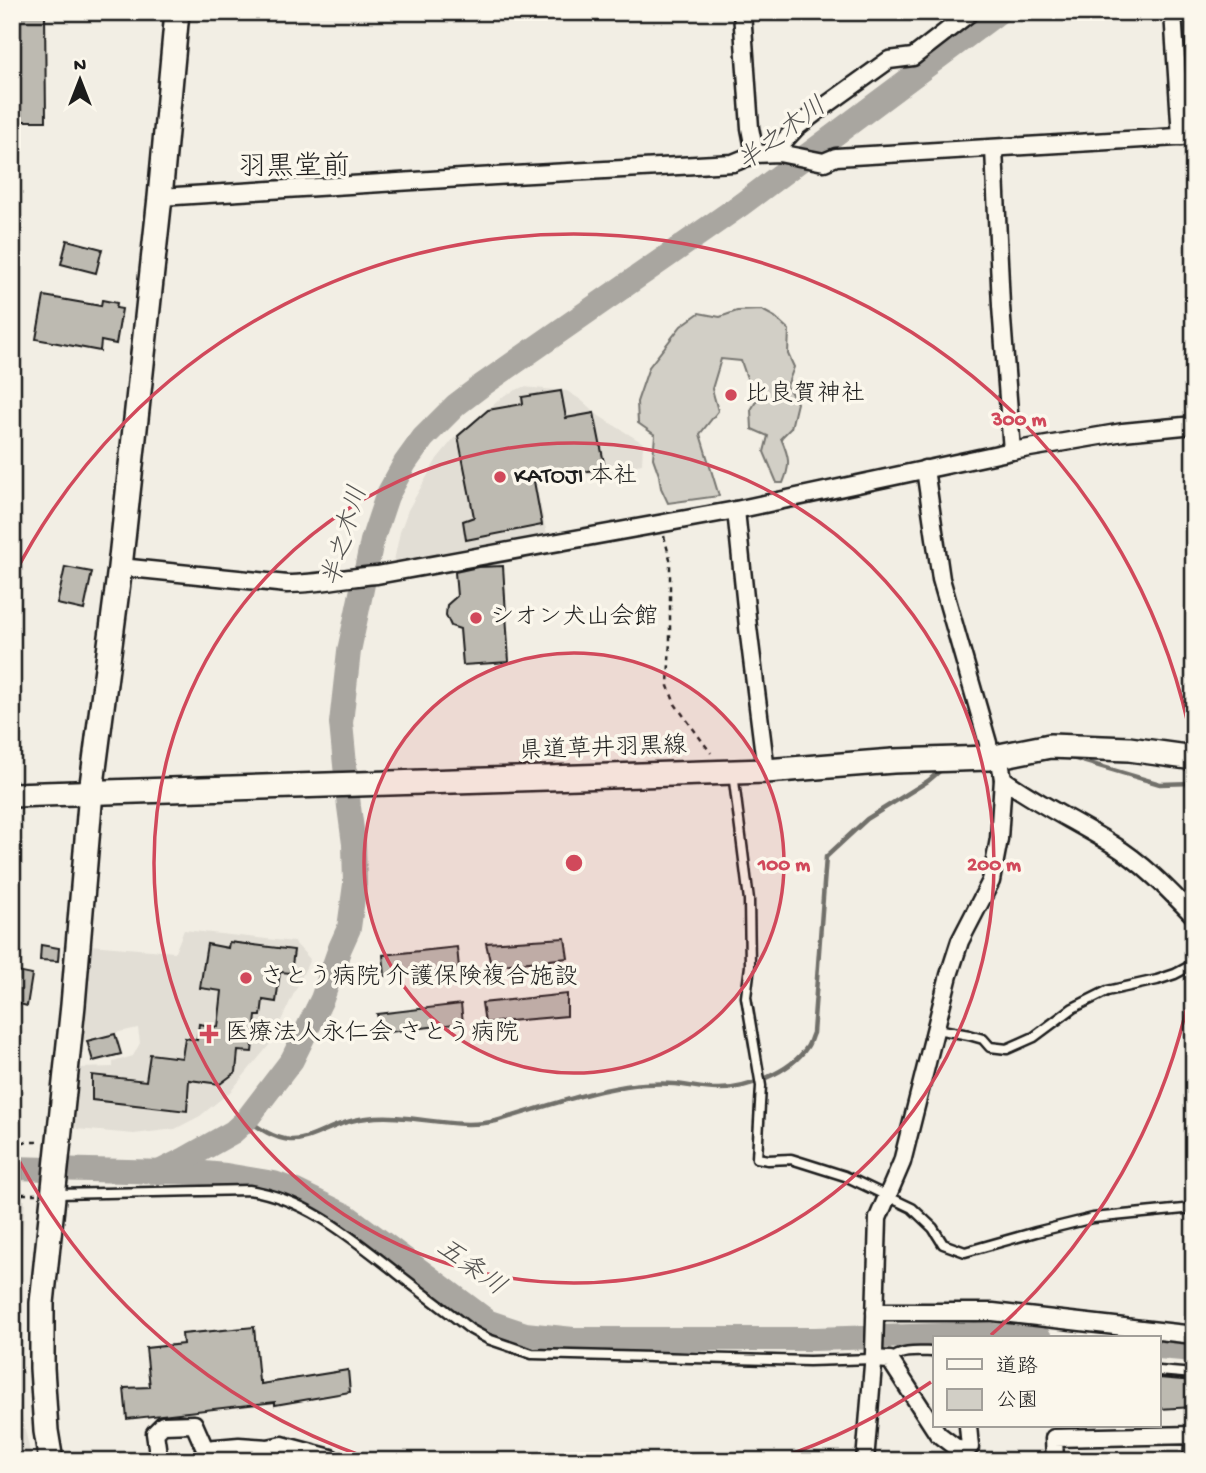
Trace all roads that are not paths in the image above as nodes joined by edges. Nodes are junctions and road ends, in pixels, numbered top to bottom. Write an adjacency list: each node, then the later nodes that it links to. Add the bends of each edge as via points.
1 (177, 12): 9 (street)
2 (741, 12): 8 (street)
3 (971, 12): 7 (street, via 913,57 889,60 818,111 797,127)
4 (1173, 12): 5 (street)
5 (1187, 137): 6 (street)
6 (995, 149): 7 (street, via 836,157 824,162); 11 (street)
7 (779, 153): 8 (street)
8 (755, 155): 9 (street, via 733,163)
9 (160, 197): 14 (street)
10 (1194, 425): 11 (street)
11 (1012, 451): 12 (street)
12 (925, 469): 13 (street); 15 (street, via 941,579)
13 (736, 510): 14 (street, via 312,584); 18 (street)
14 (120, 566): 20 (street)
15 (994, 757): 16 (street, 県道草井羽黒線, via 1050,746 1129,749); 18 (street, 県道草井羽黒線); 19 (street)
16 (1194, 758)
17 (723, 768): 18 (street, 県道草井羽黒線); 20 (street, 県道草井羽黒線); 26 (lane, via 734,781 749,900 746,997 761,1086 757,1158 791,1159)
18 (766, 771)
19 (1003, 779): 22 (street, via 1114,845 1157,877); 24 (street, via 991,881 960,941)
20 (91, 792): 21 (street, 県道草井羽黒線); 25 (street)
21 (12, 795)
22 (1194, 916)
23 (1194, 964): 24 (lane, via 1157,980 1107,991 1007,1049)
24 (936, 1029): 26 (street)
25 (54, 1194): 31 (lane, via 249,1190 286,1199 351,1238 470,1329 532,1354 809,1361); 41 (street, via 42,1303 42,1368)
26 (889, 1196): 27 (lane, via 912,1208 943,1244 965,1252 1093,1218); 28 (street, via 878,1218)
27 (1194, 1208)
28 (875, 1318): 29 (street, via 993,1312); 31 (street)
29 (1194, 1335)
30 (933, 1352): 32 (lane, via 902,1353)
31 (873, 1356): 32 (street); 43 (street)
32 (890, 1360): 35 (street)
33 (1160, 1371): 34 (lane)
34 (1194, 1374)
35 (916, 1400): 36 (street); 37 (street)
36 (933, 1401)
37 (933, 1426)
38 (934, 1428): 39 (street, via 959,1450 970,1447)
39 (968, 1428)
40 (331, 1458): 42 (street, via 282,1445 205,1449 194,1424 177,1424 163,1425 155,1433)
41 (51, 1461)
42 (159, 1461)
43 (865, 1461)
44 (1055, 1461): 45 (street, via 1054,1438 1194,1435)
45 (1190, 1461)

